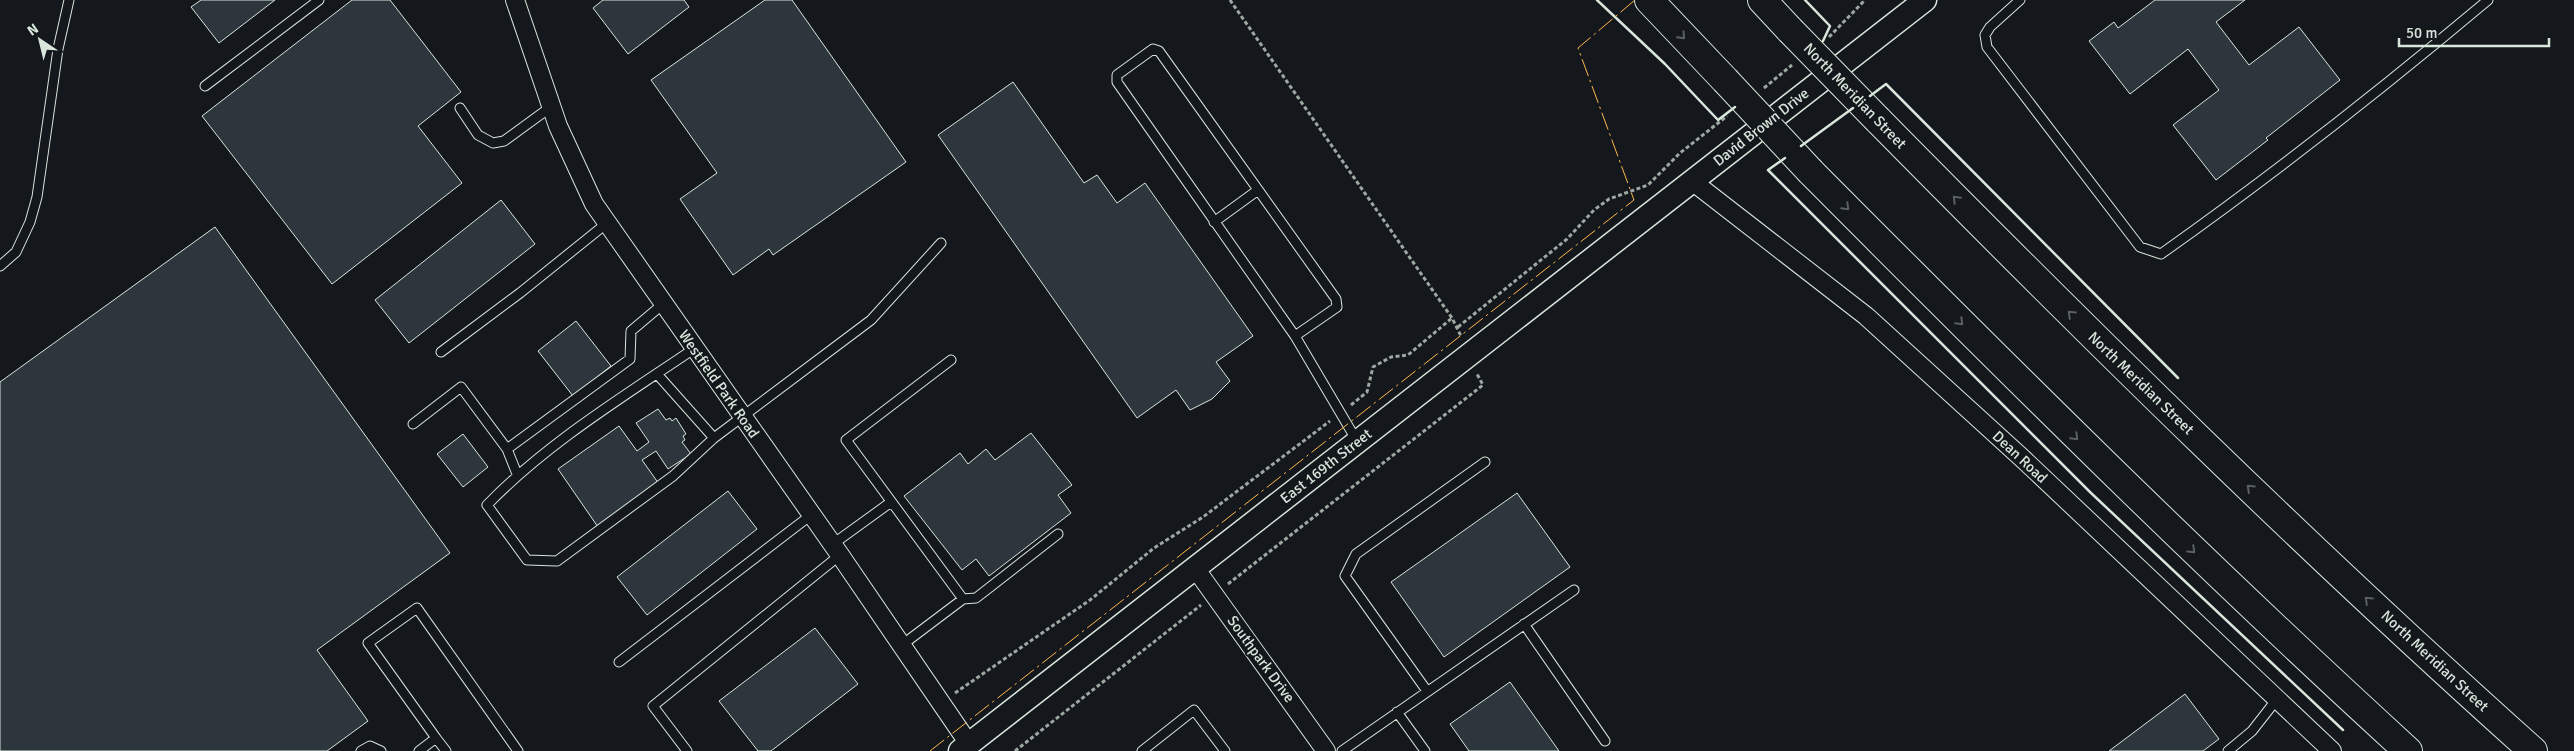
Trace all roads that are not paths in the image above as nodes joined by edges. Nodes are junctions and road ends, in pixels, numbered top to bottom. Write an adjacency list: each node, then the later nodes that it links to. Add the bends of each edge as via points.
1 (69, 0): 17 (lane, via 58,48 30,222 16,252)
2 (319, 0): 9 (lane)
3 (515, 0): 10 (street, Westfield Park Road)
4 (1649, 0): 60 (highway, one-way to 60, bridge, via 1811,172 2078,439)
5 (1762, 0): 61 (highway, North Meridian Street, one-way to 5, bridge, via 2200,440 2037,281)
6 (1925, 0): 12 (street, David Brown Drive)
7 (2020, 0): 8 (lane, via 1990,27 1985,35 1987,47 2140,247 2161,254 2276,172)
8 (2488, 0)
9 (205, 86)
10 (552, 106): 11 (lane, via 504,141 492,143 478,135); 15 (street, Westfield Park Road, via 576,167)
11 (460, 108)
12 (1692, 181): 27 (street, East 169th Street); 42 (street, Dean Road, via 1866,316)
13 (1258, 190): 14 (lane); 14 (lane, via 1159,51 1153,48 1117,75 1117,82); 19 (lane, via 1336,299 1337,307)
14 (1214, 222): 19 (lane)
15 (607, 223): 18 (street, Westfield Park Road); 21 (lane)
16 (941, 243): 24 (lane, via 871,320)
17 (0, 266)
18 (663, 304): 20 (street, Westfield Park Road); 28 (lane, via 631,331 630,359)
19 (1295, 336): 27 (lane)
20 (695, 348): 23 (lane); 24 (street, Westfield Park Road)
21 (440, 352)
22 (951, 360): 31 (lane, via 846,440)
23 (657, 374): 26 (lane); 30 (lane)
24 (743, 417): 26 (lane); 32 (street, Westfield Park Road)
25 (413, 424): 28 (lane, via 461,387)
26 (714, 438): 30 (lane, via 673,476 557,561 527,560 487,506)
27 (1357, 441): 35 (street, East 169th Street)
28 (507, 449): 30 (lane)
29 (1485, 462): 41 (lane, via 1356,554 1345,576)
30 (517, 474)
31 (891, 502): 34 (lane); 37 (lane)
32 (811, 515): 34 (street, Westfield Park Road); 40 (lane)
33 (1058, 534): 37 (lane, via 976,598)
34 (837, 549): 39 (street, Westfield Park Road); 52 (lane, via 653,706)
35 (1195, 568): 46 (street, East 169th Street); 55 (street, Southpark Drive)
36 (1574, 590): 38 (lane)
37 (963, 598): 39 (lane)
38 (1524, 624): 41 (lane); 45 (lane)
39 (902, 645): 46 (street, Westfield Park Road)
40 (619, 662)
41 (1427, 691): 43 (lane)
42 (2277, 699): 58 (lane, via 2252,731); 59 (street, Dean Road)
43 (1397, 712): 56 (lane); 57 (lane)
44 (436, 738): 49 (lane); 50 (lane); 51 (lane, via 368,643 417,608)
45 (1605, 740)
46 (968, 749)
47 (361, 751): 48 (lane, via 370,746)
48 (380, 751)
49 (419, 751)
50 (446, 751)
51 (518, 751)
52 (687, 751)
53 (1142, 751): 54 (lane, via 1194,710)
54 (1225, 751)
55 (1326, 751)
56 (1342, 751)
57 (1425, 751)
58 (2228, 751)
59 (2332, 751)
60 (2408, 751)
61 (2533, 751)

